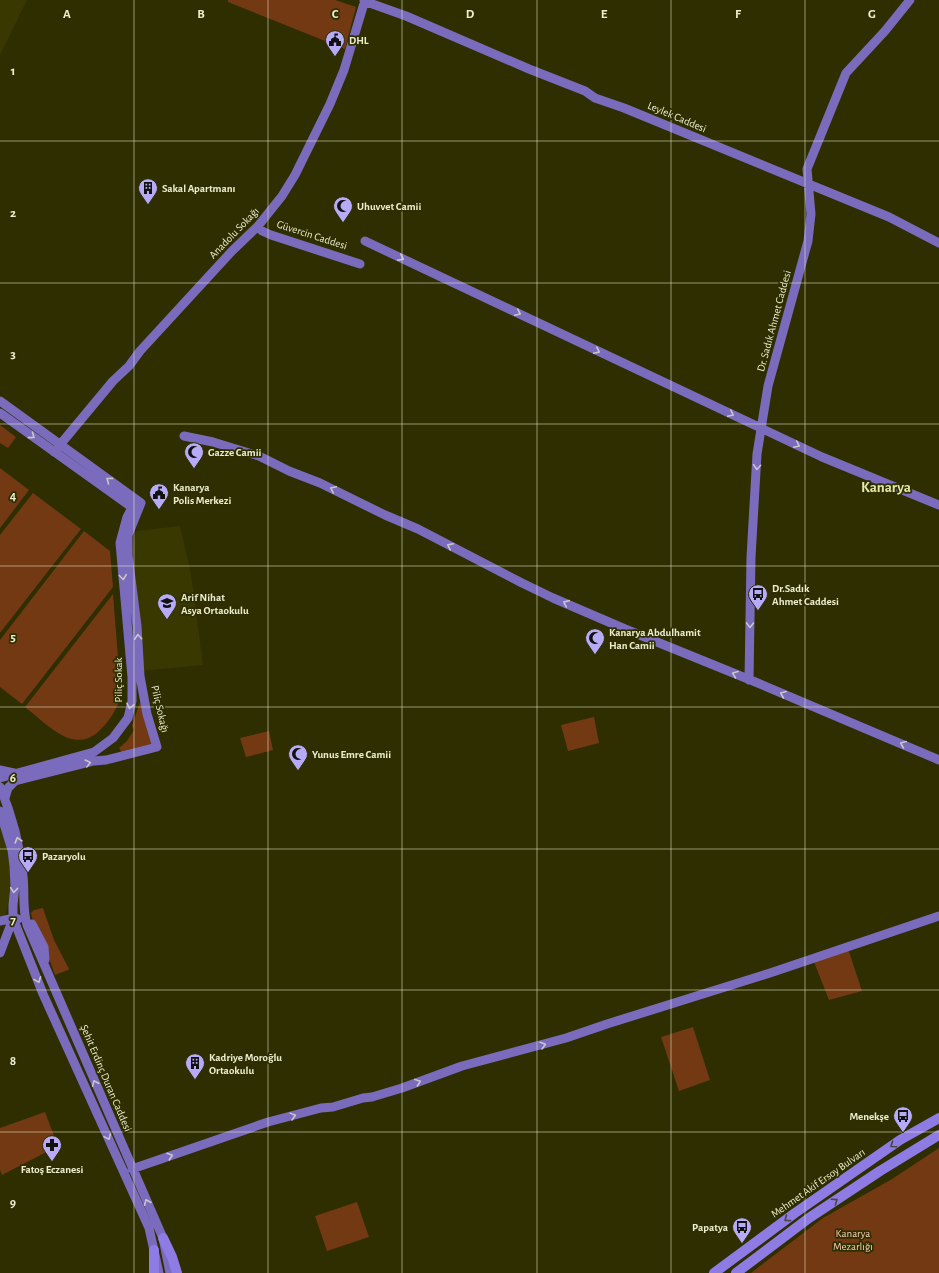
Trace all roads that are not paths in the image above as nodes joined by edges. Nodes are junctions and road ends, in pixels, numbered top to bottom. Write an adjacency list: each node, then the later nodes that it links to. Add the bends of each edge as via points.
1 (910, 0): 3 (street, Dr. Sadık Ahmet Caddesi, via 846,73 807,169)
2 (364, 1): 3 (street, Leylek Caddesi, via 406,16 585,91 595,98); 4 (street, Anadolu Sokağı, via 344,70 330,104 295,175)
3 (809, 185): 6 (street, Leylek Caddesi, via 889,217); 10 (street, Dr. Sadık Ahmet Caddesi, via 811,214 808,241 768,386)
4 (258, 226): 7 (street, Güvercin Caddesi, via 271,235); 12 (street, Anadolu Sokağı, via 140,351)
5 (365, 241): 10 (street, one-way to 10)
6 (939, 243)
7 (360, 264)
8 (0, 401): 12 (street)
9 (0, 413): 12 (street, one-way to 12)
10 (762, 428): 14 (street, one-way to 14); 16 (street, Dr. Sadık Ahmet Caddesi, one-way to 16, via 751,557)
11 (184, 436): 16 (street, one-way to 11, via 553,598 418,529 259,456)
12 (57, 448): 13 (street)
13 (137, 505): 15 (street, Piliç Sokak, one-way to 13, via 128,555 128,536); 18 (street, Piliç Sokak, one-way to 18, via 127,517 120,543 132,677 132,700 128,718 114,738 94,752)
14 (939, 505)
15 (140, 676): 18 (street, Piliç Sokağı, one-way to 15, via 157,747 147,714)
16 (749, 680): 17 (street, one-way to 16)
17 (939, 760)
18 (52, 768): 20 (street, Piliç Sokak); 23 (street, via 15,781 8,788)
19 (0, 770): 20 (street)
20 (18, 773): 21 (street, Piliç Sokak)
21 (0, 778)
22 (0, 787): 23 (street, Şehit Erdinç Duran Caddesi)
23 (5, 798): 25 (street, Şehit Erdinç Duran Caddesi, one-way to 23, via 19,846)
24 (0, 811): 26 (street, one-way to 26, via 12,850 15,886)
25 (24, 893): 28 (street); 29 (street, Şehit Erdinç Duran Caddesi)
26 (13, 905): 28 (street); 30 (street)
27 (939, 916): 36 (street, one-way to 27, via 268,1122 402,1088 462,1066 566,1038)
28 (13, 918): 29 (street); 30 (street); 31 (street, Şehit Erdinç Duran Caddesi); 33 (street)
29 (26, 920): 31 (street); 36 (street, Şehit Erdinç Duran Caddesi, one-way to 29)
30 (0, 922)
31 (18, 930): 32 (street, Şehit Erdinç Duran Caddesi)
32 (23, 944): 33 (street, via 18,940 8,940); 38 (street, Şehit Erdinç Duran Caddesi, one-way to 38, via 148,1228)
33 (2, 949)
34 (939, 1118): 43 (main road, Mehmet Akif Ersoy Bulvarı, one-way to 43, via 900,1140)
35 (939, 1135): 44 (main road, one-way to 35, via 809,1218)
36 (132, 1169): 37 (street, Şehit Erdinç Duran Caddesi, one-way to 36)
37 (162, 1238): 41 (street, Şehit Erdinç Duran Caddesi); 42 (main road)
38 (154, 1250): 39 (main road); 40 (street, Şehit Erdinç Duran Caddesi)
39 (154, 1273)
40 (159, 1273)
41 (170, 1273)
42 (177, 1273)
43 (714, 1273)
44 (736, 1273)

